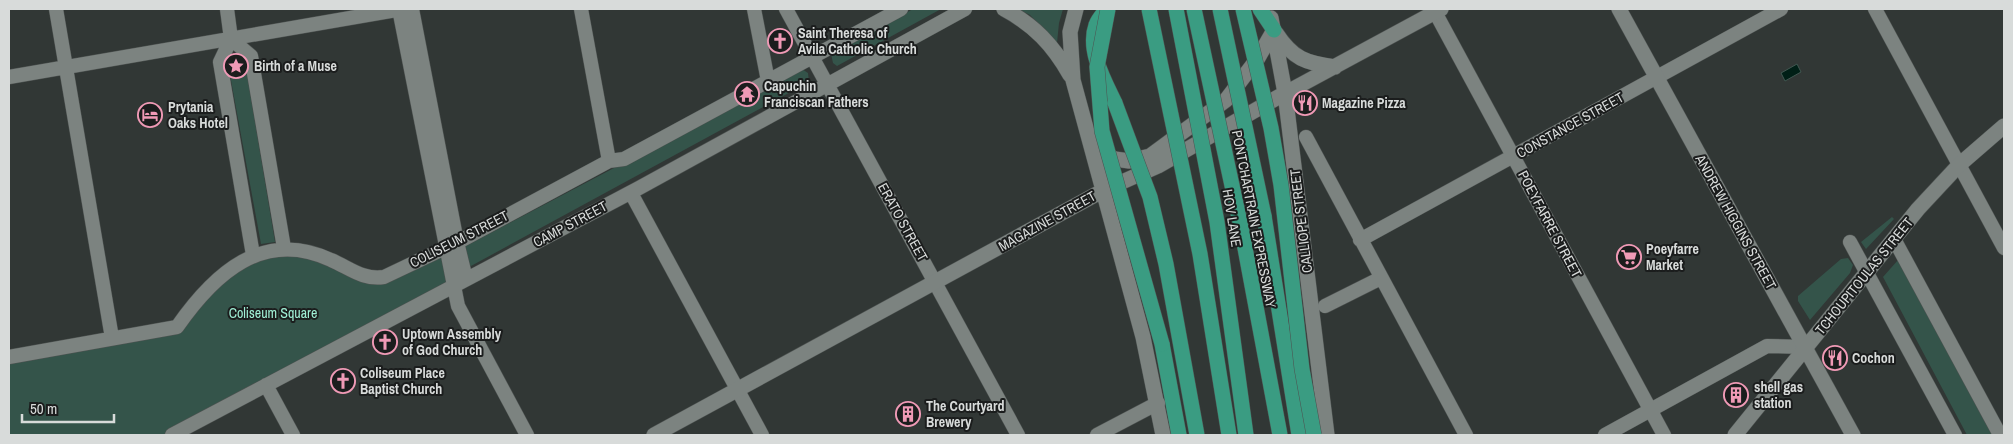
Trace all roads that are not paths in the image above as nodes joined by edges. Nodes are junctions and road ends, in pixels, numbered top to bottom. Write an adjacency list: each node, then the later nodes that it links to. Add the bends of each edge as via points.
1 (56, 9): 27 (street)
2 (226, 9): 25 (street)
3 (400, 9): 25 (street); 46 (street)
4 (412, 9): 46 (street)
5 (581, 9): 39 (street)
6 (754, 9): 32 (street)
7 (786, 9): 26 (street, ERATO STREET)
8 (901, 9): 26 (street, COLISEUM STREET)
9 (965, 9): 33 (street, CAMP STREET)
10 (1004, 9): 31 (street, via 1032,25 1062,61)
11 (1076, 9): 31 (street, via 1070,32)
12 (1107, 9): 71 (highway, bridge, via 1096,67 1102,131 1162,344); 72 (highway, bridge, via 1096,24 1093,44 1150,197 1166,264)
13 (1149, 9): 73 (highway, bridge, via 1200,254)
14 (1176, 9): 74 (highway, HOV LANE, bridge, via 1217,222)
15 (1194, 9): 75 (highway, PONTCHARTRAIN EXPRESSWAY, bridge, via 1242,232)
16 (1220, 9): 76 (highway, bridge, via 1264,216)
17 (1243, 9): 77 (highway, bridge, via 1281,186 1302,369)
18 (1260, 9): 24 (highway)
19 (1268, 9): 24 (street, CALLIOPE STREET)
20 (1619, 9): 30 (street, ANDREW HIGGINS STREET)
21 (1781, 9): 30 (street, CONSTANCE STREET)
22 (1875, 9): 40 (street)
23 (1438, 10): 28 (street, MAGAZINE STREET); 38 (street, POEYFARRE STREET)
24 (1274, 30): 28 (street, via 1287,50 1309,64); 34 (street, CALLIOPE STREET); 37 (street, via 1258,58 1226,100 1150,156 1129,161 1115,159 1099,152)
25 (231, 39): 27 (street); 47 (street, via 251,56); 49 (street, via 220,62)
26 (814, 57): 32 (street, COLISEUM STREET); 33 (street, ERATO STREET)
27 (66, 66): 29 (street); 56 (street)
28 (1336, 67): 34 (street, MAGAZINE STREET)
29 (9, 77)
30 (1656, 78): 38 (street, CONSTANCE STREET); 57 (street, ANDREW HIGGINS STREET)
31 (1073, 80): 37 (street)
32 (768, 81): 39 (street, COLISEUM STREET, via 624,159)
33 (829, 85): 42 (street, CAMP STREET); 53 (street, ERATO STREET)
34 (1285, 93): 41 (street, MAGAZINE STREET, via 1158,166); 78 (street, CALLIOPE STREET)
35 (2004, 126): 40 (street, TCHOUPITOULAS STREET)
36 (1306, 137): 44 (street)
37 (1090, 139): 41 (street)
38 (1513, 156): 44 (street, CONSTANCE STREET); 62 (street, POEYFARRE STREET)
39 (609, 161): 46 (street, COLISEUM STREET)
40 (1959, 165): 43 (street, TCHOUPITOULAS STREET); 48 (street)
41 (1104, 190): 53 (street, MAGAZINE STREET); 61 (street)
42 (631, 193): 52 (street, CAMP STREET); 60 (street)
43 (1894, 239): 50 (street, TCHOUPITOULAS STREET); 85 (street)
44 (1360, 240): 51 (street)
45 (1850, 242): 50 (street)
46 (451, 245): 47 (street, COLISEUM STREET, via 384,277 372,279 330,259); 52 (street); 54 (street)
47 (284, 248): 49 (street, COLISEUM STREET)
48 (2004, 248)
49 (253, 255): 56 (street, COLISEUM STREET, via 229,269 194,303 177,327)
50 (1867, 272): 57 (street, TCHOUPITOULAS STREET); 84 (street)
51 (1381, 278): 55 (street); 79 (street)
52 (466, 279): 54 (street, CAMP STREET)
53 (936, 282): 60 (street, MAGAZINE STREET); 68 (street, ERATO STREET)
54 (452, 286): 59 (street, CAMP STREET); 65 (street, via 458,306)
55 (1325, 306)
56 (112, 338): 58 (street, COLISEUM STREET)
57 (1805, 347): 62 (street, via 1767,346); 82 (street, TCHOUPITOULAS STREET); 83 (street, ANDREW HIGGINS STREET)
58 (9, 357)
59 (266, 385): 63 (street, CAMP STREET); 64 (street)
60 (737, 390): 66 (street, MAGAZINE STREET); 67 (street)
61 (1158, 403): 69 (street); 70 (street)
62 (1650, 411): 80 (street); 81 (street, POEYFARRE STREET)
63 (172, 435)
64 (293, 435)
65 (527, 435)
66 (654, 435)
67 (762, 435)
68 (1018, 435)
69 (1097, 435)
70 (1163, 435)
71 (1179, 435)
72 (1196, 435)
73 (1229, 435)
74 (1246, 435)
75 (1280, 435)
76 (1299, 435)
77 (1314, 435)
78 (1327, 435)
79 (1466, 435)
80 (1605, 435)
81 (1664, 435)
82 (1735, 435)
83 (1853, 435)
84 (1955, 435)
85 (2000, 435)

